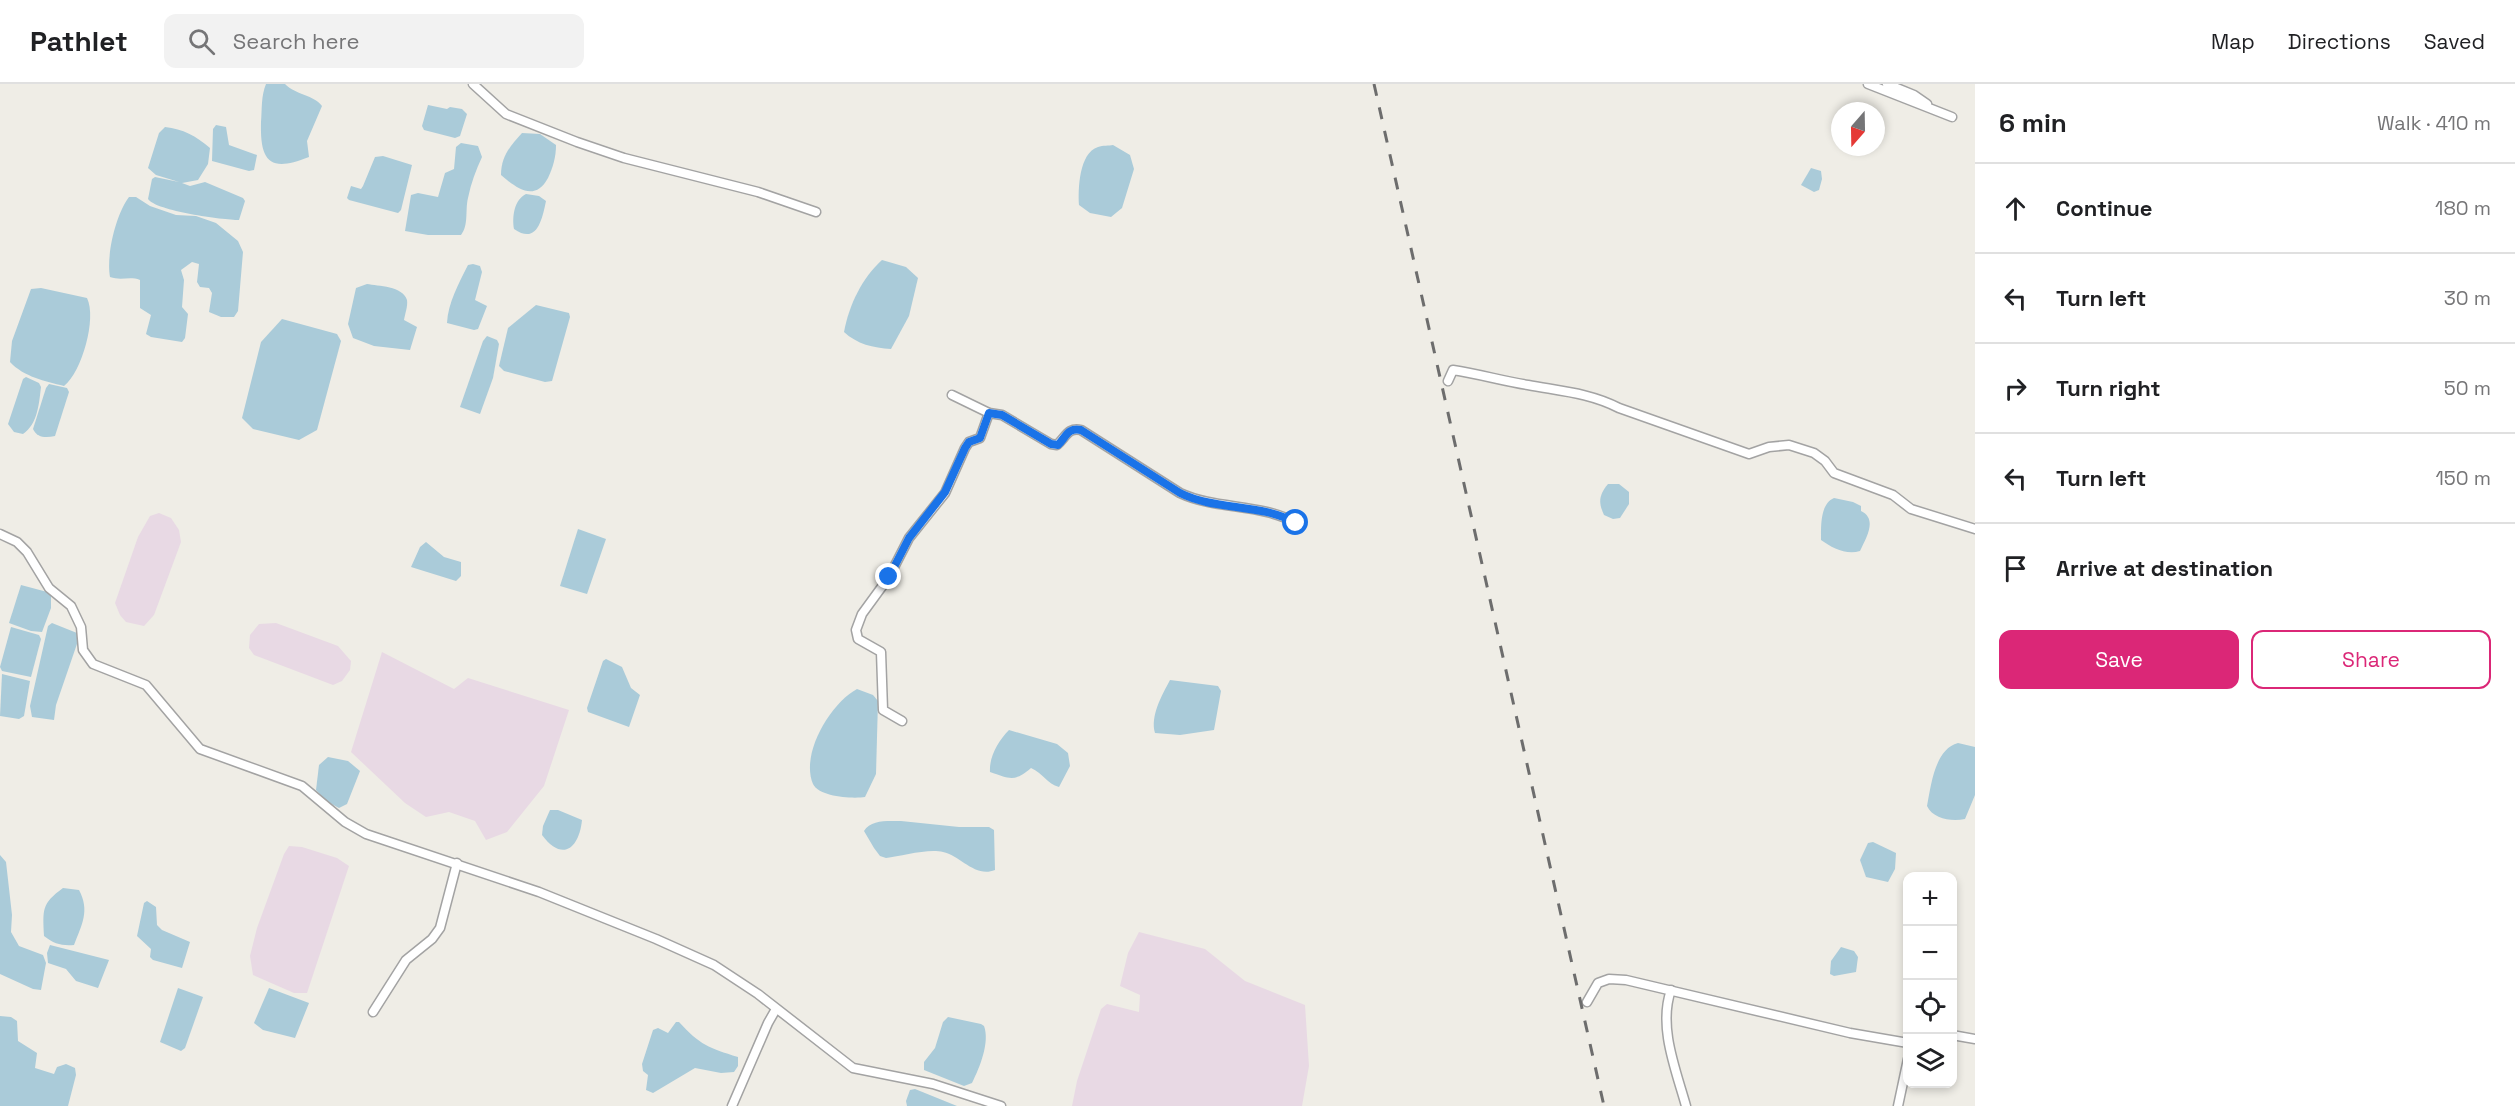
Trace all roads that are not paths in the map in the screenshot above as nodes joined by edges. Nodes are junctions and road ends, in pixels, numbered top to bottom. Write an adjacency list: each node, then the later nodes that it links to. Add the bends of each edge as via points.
1 (473, 84): 6 (street, via 506,114 577,142)
2 (1868, 84): 4 (street)
3 (1887, 84): 4 (street)
4 (1940, 112): 5 (street)
5 (1952, 117)
6 (816, 212)
7 (1448, 381): 11 (street, via 1453,370 1566,390 1749,454 1789,445 1814,453 1834,473 1893,495 1911,509)
8 (952, 395): 9 (street)
9 (989, 413): 10 (street, via 1002,415 1051,444 1058,445 1075,428 1081,430 1197,501 1283,516); 13 (street, via 980,438 965,448 945,492 909,538 856,630 858,639 881,652 883,710)
10 (1296, 523)
11 (1975, 529)
12 (0, 534): 14 (street, via 27,552 49,588 71,606 81,627 83,650 93,664 146,685 200,749 302,786 366,834)
13 (902, 722)
14 (457, 863): 17 (street, via 656,939 714,966); 18 (street, via 440,928 406,960)
15 (1671, 990): 16 (street, via 1609,979 1598,983); 21 (street); 25 (street, via 1667,1031)
16 (1587, 1002)
17 (776, 1009): 23 (street); 24 (street, via 853,1068 933,1084)
18 (373, 1012)
19 (1957, 1036): 20 (street)
20 (1975, 1039)
21 (1903, 1042)
22 (1903, 1082): 26 (street)
23 (732, 1106)
24 (1002, 1106)
25 (1686, 1106)
26 (1898, 1106)

